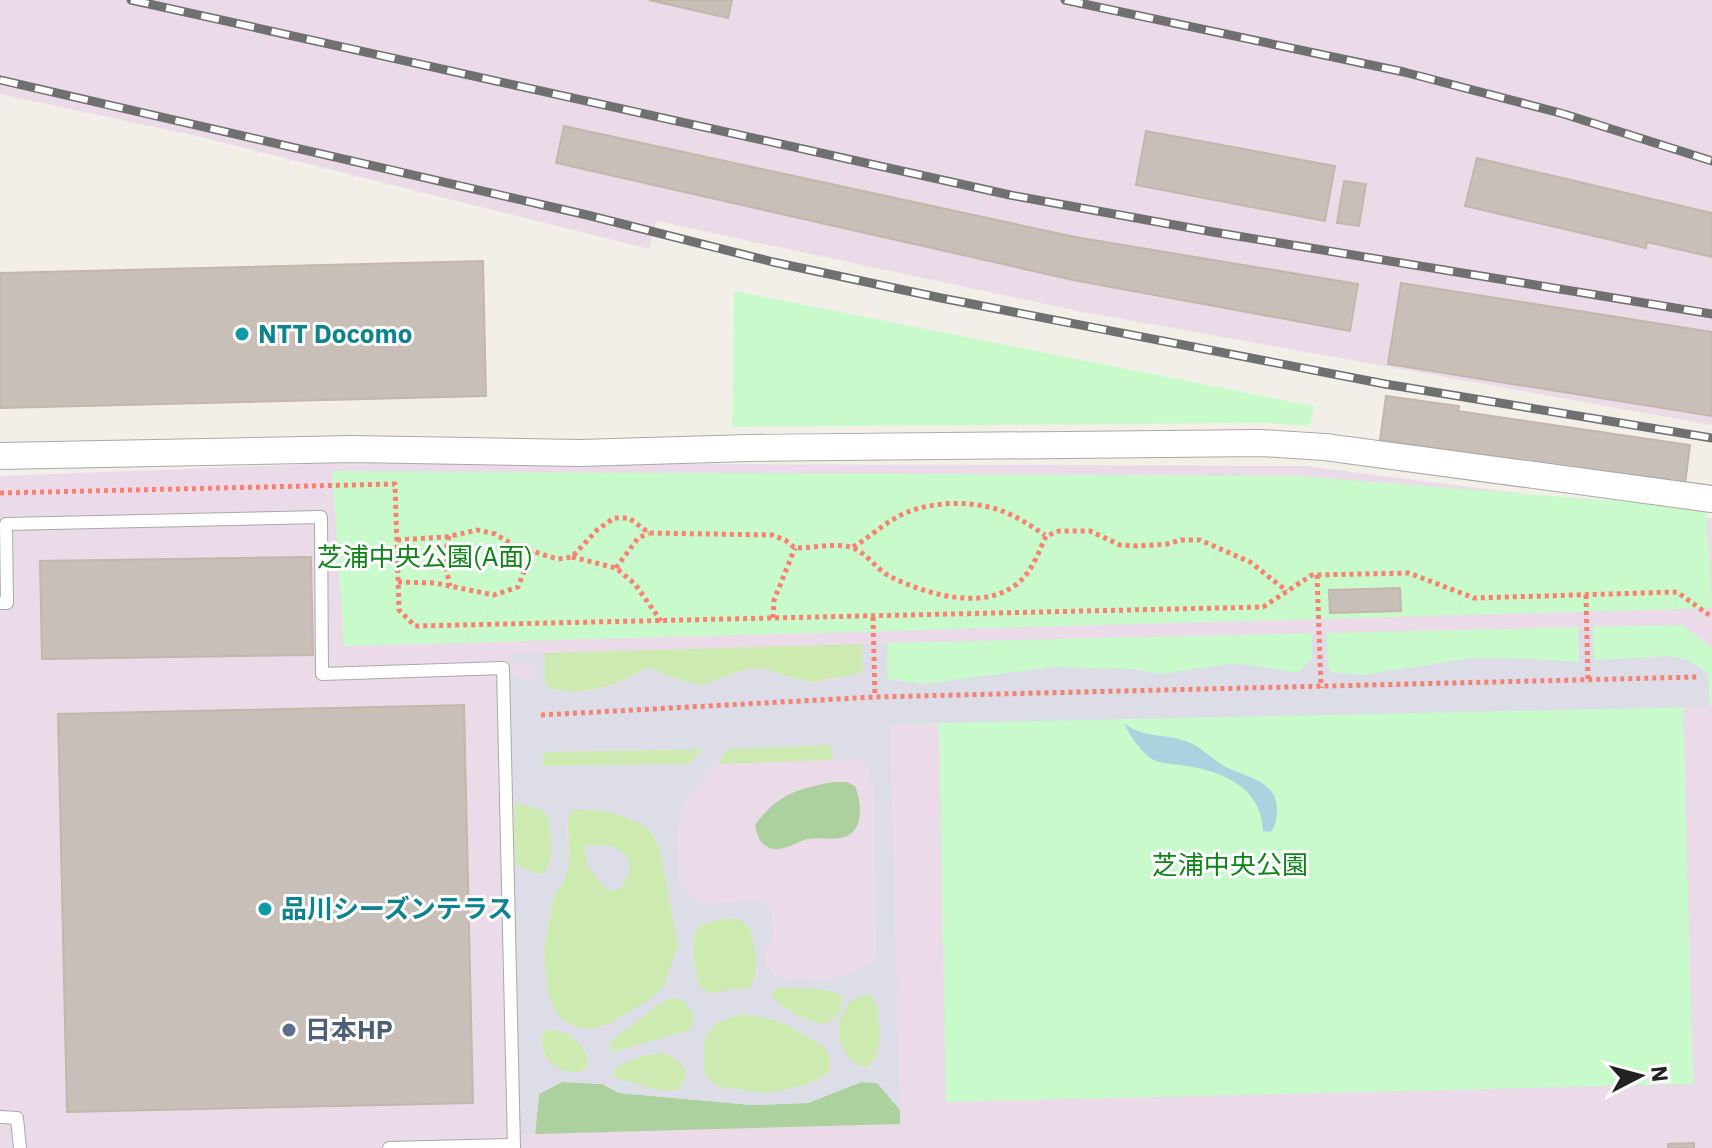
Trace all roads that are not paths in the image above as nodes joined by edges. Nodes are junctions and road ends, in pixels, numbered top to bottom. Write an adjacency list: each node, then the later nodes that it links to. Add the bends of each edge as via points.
1 (0, 456): 2 (street, via 1261,443)
2 (1712, 499)
3 (0, 603): 5 (lane, via 7,603 6,524 321,517 322,674 503,668)
4 (0, 1117): 6 (lane, via 17,1118)
5 (514, 1147): 7 (lane)
6 (20, 1148)
7 (389, 1148)

